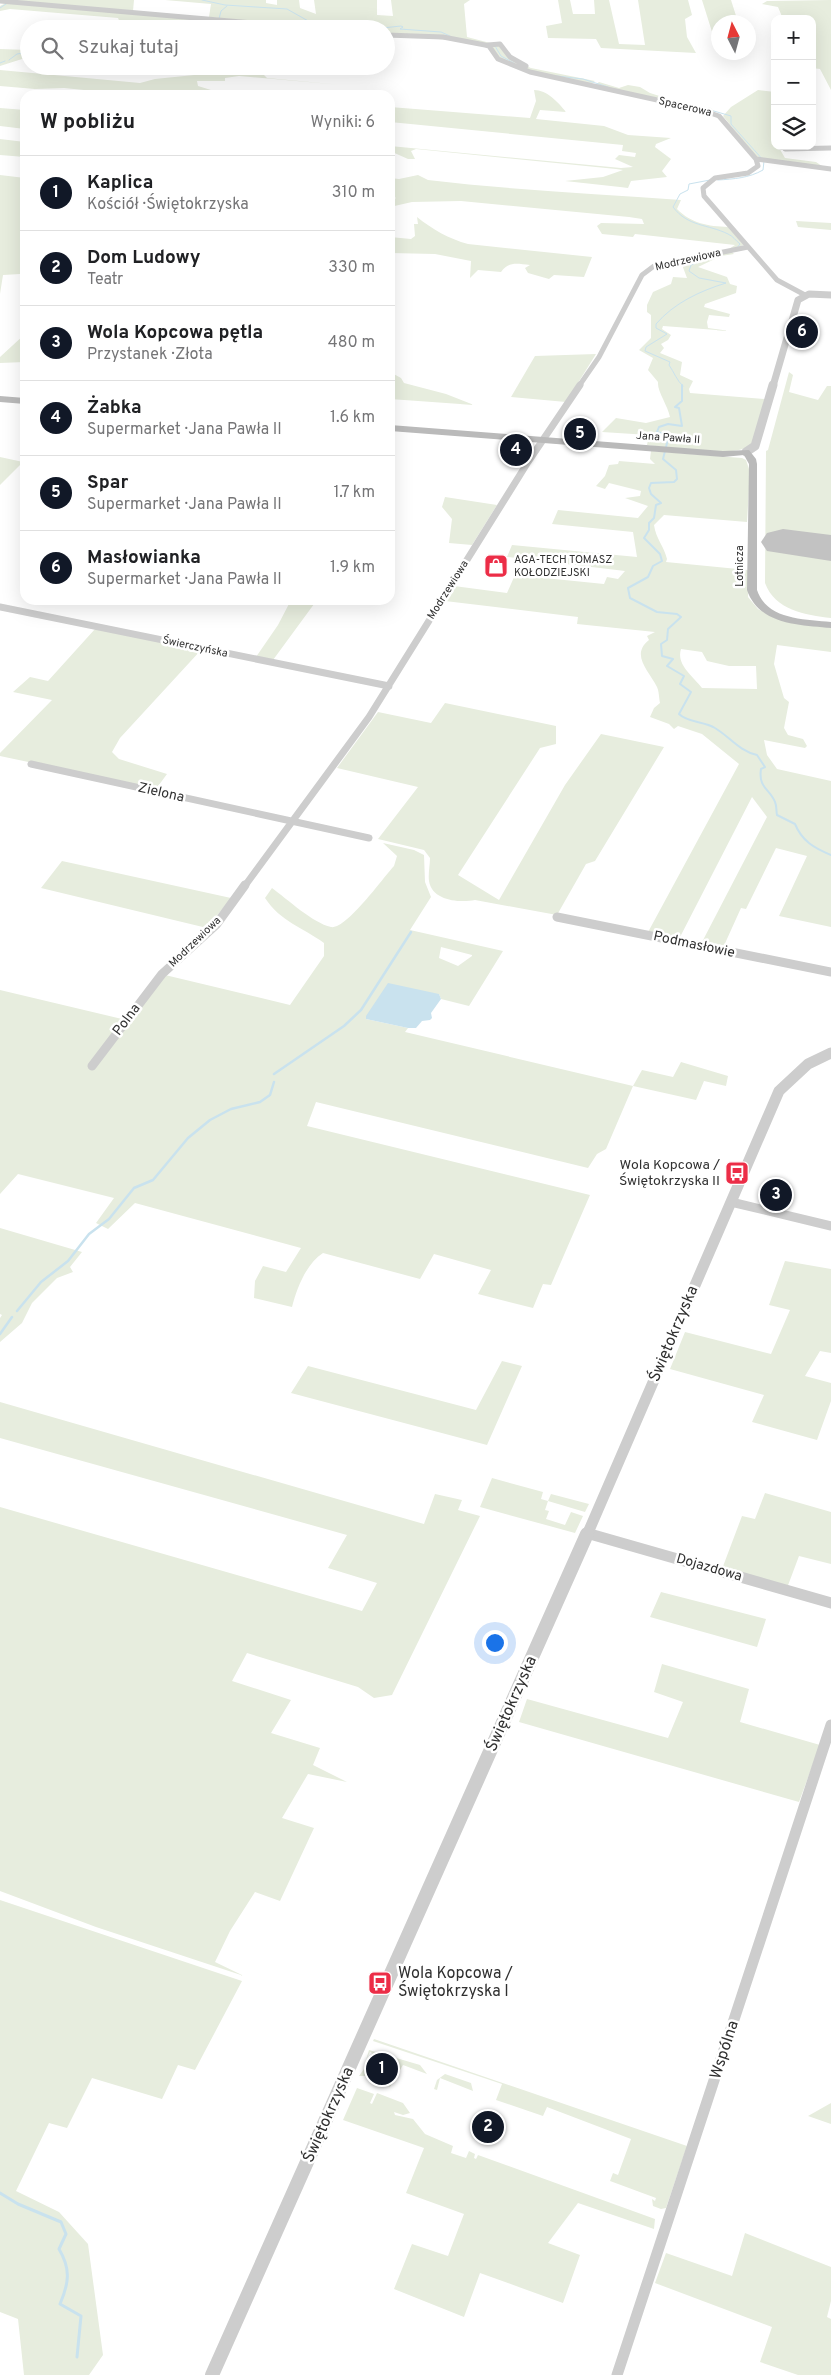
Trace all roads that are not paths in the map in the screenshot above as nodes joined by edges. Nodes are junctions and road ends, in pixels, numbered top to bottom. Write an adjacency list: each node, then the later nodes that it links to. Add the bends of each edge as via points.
1 (0, 1): 2 (street)
2 (218, 20)
3 (395, 35): 4 (street, via 443,37)
4 (490, 44): 5 (street, via 500,44 510,57 524,65 587,78); 5 (street, Spacerowa, via 498,59 511,65 540,75)
5 (593, 84): 9 (street, Spacerowa, via 722,114)
6 (816, 148): 7 (street)
7 (831, 148)
8 (765, 158): 9 (street); 10 (street, via 796,166)
9 (757, 159): 11 (street, via 758,166 752,172)
10 (831, 169)
11 (714, 180): 12 (street, via 703,188 704,196)
12 (745, 247): 13 (street, via 777,280); 18 (street, Modrzewiowa, via 654,266 642,274 599,357)
13 (805, 295): 14 (street); 19 (street, via 798,300 755,446)
14 (831, 295)
15 (0, 399): 16 (main road)
16 (20, 401)
17 (395, 428): 18 (main road, Jana Pawła II)
18 (544, 440): 19 (main road, Jana Pawła II, via 732,454); 22 (street, Modrzewiowa)
19 (746, 452): 21 (main road, Lotnicza, via 753,464 752,590 755,601 779,616)
20 (0, 607): 22 (street, Świerczyńska)
21 (831, 625)
22 (390, 686): 24 (street, Modrzewiowa)
23 (31, 764): 24 (street, Zielona)
24 (292, 822): 25 (street, Zielona); 28 (street, Modrzewiowa, via 216,924)
25 (369, 838)
26 (558, 917): 27 (street, Podmasłowie)
27 (831, 972)
28 (162, 974): 30 (street, Polna)
29 (831, 1053): 31 (street, Świętokrzyska, via 808,1064 779,1091)
30 (92, 1066)
31 (731, 1202): 32 (street); 33 (street, Świętokrzyska)
32 (831, 1226)
33 (587, 1533): 34 (street, Dojazdowa); 36 (street, Świętokrzyska)
34 (831, 1603)
35 (831, 1725): 37 (street, Wspólna)
36 (212, 2375)
37 (618, 2375)

